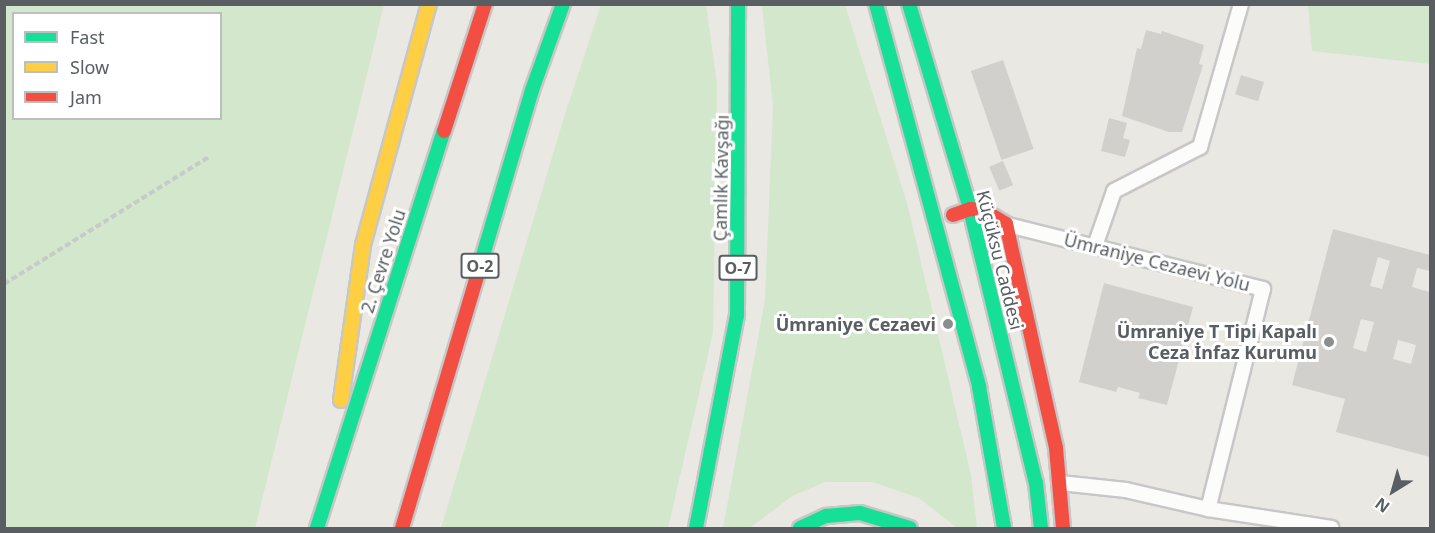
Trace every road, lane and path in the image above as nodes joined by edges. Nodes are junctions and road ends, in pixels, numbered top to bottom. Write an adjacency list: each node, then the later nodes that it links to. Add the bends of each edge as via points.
1 (429, 4): 19 (main road, via 363,245)
2 (485, 4): 19 (main road, 2. Çevre Yolu)
3 (563, 4): 24 (main road, O-2, via 532,90)
4 (738, 4): 25 (main road, Çamlık Kavşağı / O-7, via 737,315)
5 (876, 4): 11 (main road)
6 (909, 4): 9 (main road, Küçüksu Caddesi)
7 (1241, 4): 12 (lane, via 1200,147 1114,191)
8 (209, 158): 13 (path)
9 (970, 209): 10 (main road, via 983,210); 11 (main road, via 956,213); 21 (main road, Küçüksu Caddesi)
10 (1006, 224): 12 (lane, Ümraniye Cezaevi Yolu); 18 (main road, via 1041,372)
11 (937, 230): 14 (main road)
12 (1095, 246): 22 (lane, Ümraniye Cezaevi Yolu, via 1263,289)
13 (4, 284)
14 (960, 314): 15 (main road); 28 (main road, via 979,387)
15 (984, 336)
16 (992, 367): 17 (main road)
17 (997, 388)
18 (1060, 483): 21 (main road, via 1051,496); 22 (lane, via 1126,490); 30 (main road)
19 (329, 485): 23 (main road, 2. Çevre Yolu)
20 (1021, 491): 21 (main road)
21 (1038, 502): 29 (main road, Küçüksu Caddesi)
22 (1208, 509): 31 (lane)
23 (317, 528)
24 (402, 528)
25 (696, 528)
26 (800, 528): 27 (main road, via 826,516 860,513)
27 (910, 528)
28 (1004, 528)
29 (1041, 528)
30 (1063, 528)
31 (1332, 528)

